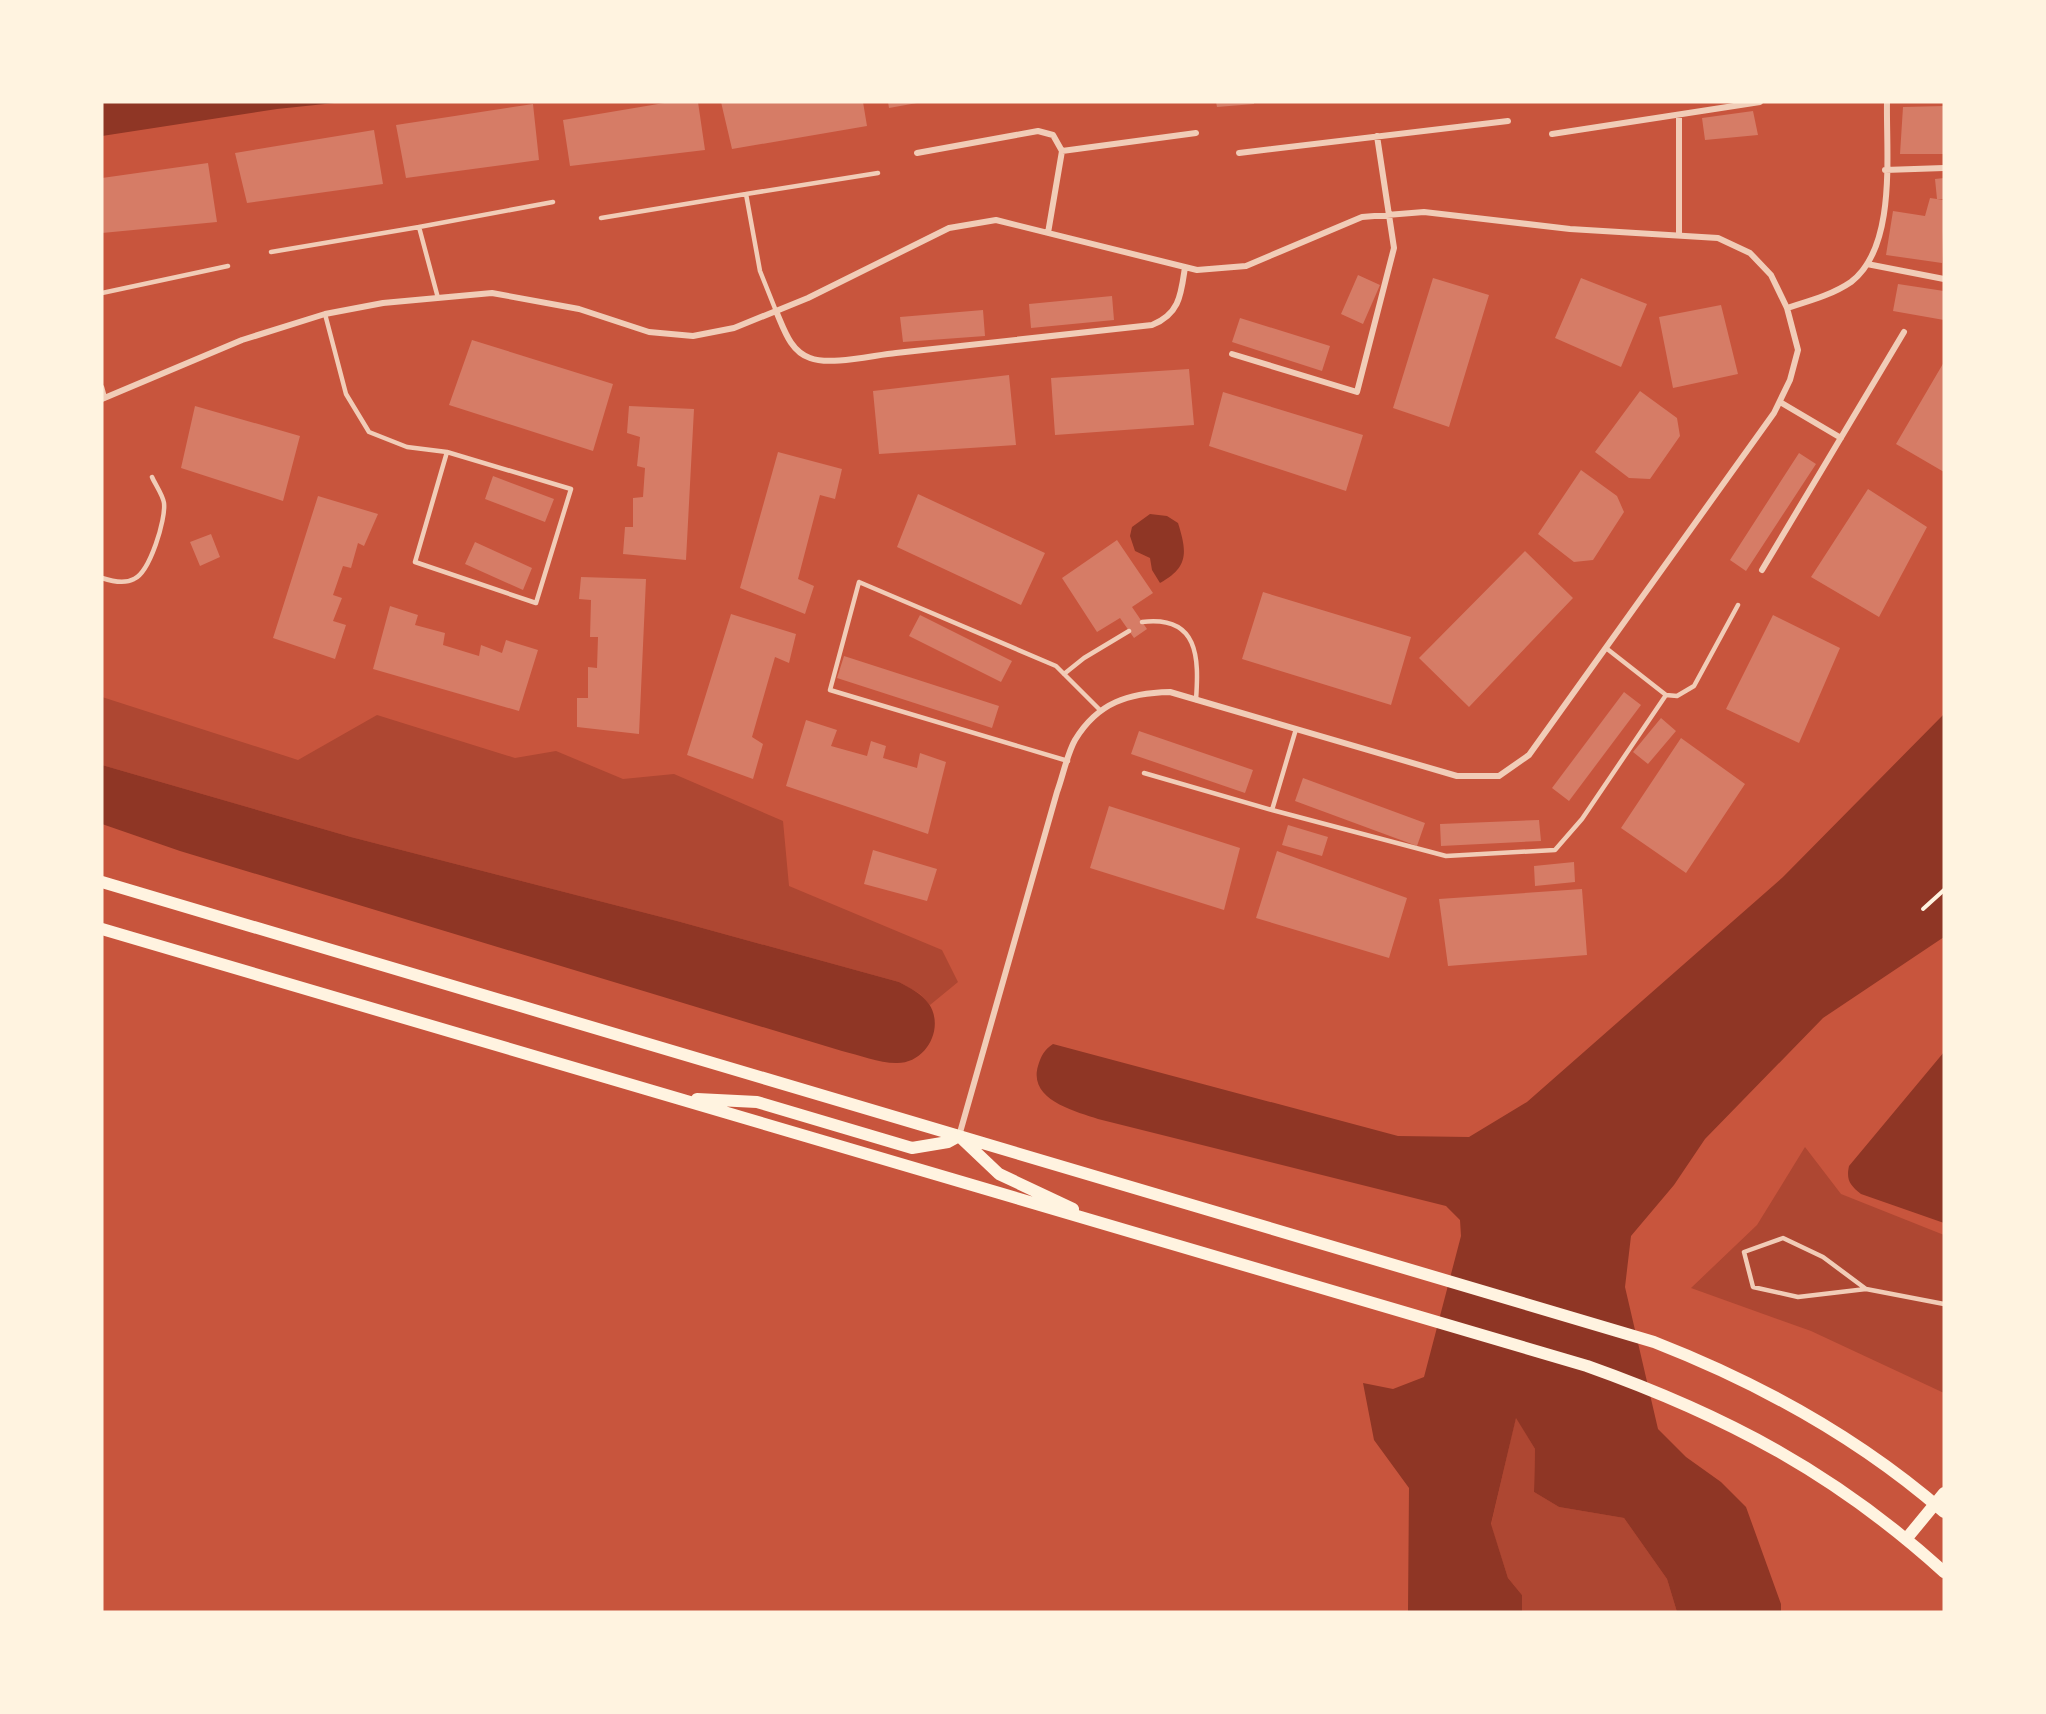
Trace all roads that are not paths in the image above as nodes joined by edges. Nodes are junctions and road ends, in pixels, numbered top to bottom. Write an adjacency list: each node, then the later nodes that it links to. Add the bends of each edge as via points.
1 (1760, 102): 3 (street)
2 (1887, 102): 12 (street)
3 (1679, 115): 6 (street); 20 (street)
4 (1508, 121): 7 (street)
5 (1196, 133): 8 (street)
6 (1552, 134)
7 (1377, 136): 10 (street); 16 (street)
8 (1062, 151): 9 (street, via 1053,135 1038,131); 19 (street)
9 (917, 153)
10 (1239, 153)
11 (1944, 168): 12 (street)
12 (1886, 170): 22 (street, via 1884,225)
13 (878, 173): 14 (lane)
14 (746, 194): 17 (lane); 29 (lane, via 760,271)
15 (553, 202): 18 (lane)
16 (1391, 215): 20 (street, via 1424,212 1570,229); 24 (street, via 1362,217 1246,266 1197,270); 32 (street, via 1394,248 1358,392)
17 (601, 218)
18 (419, 227): 21 (lane); 27 (lane)
19 (1048, 233): 24 (street); 29 (street, via 996,220 949,228)
20 (1679, 236): 28 (street, via 1718,238 1750,253 1771,275)
21 (271, 252)
22 (1867, 264): 25 (street); 28 (street, via 1834,293)
23 (228, 266): 26 (lane)
24 (1185, 267): 29 (street, via 1174,312 1152,325 824,361 801,354 792,345)
25 (1944, 279)
26 (102, 293)
27 (438, 298): 29 (street, via 492,293 579,309 649,332 693,336 734,328); 30 (street)
28 (1787, 308): 35 (street, via 1797,350 1790,380)
29 (776, 311)
30 (325, 314): 34 (street, via 242,340); 37 (lane, via 346,394 369,432 407,447)
31 (1904, 332): 36 (street)
32 (1232, 354)
33 (102, 387): 34 (lane)
34 (104, 399)
35 (1779, 402): 36 (street); 44 (street)
36 (1841, 438): 39 (street)
37 (447, 452): 37 (lane, via 415,562 536,603 571,489)
38 (152, 477): 40 (lane, via 164,502 156,546 144,571 134,580 115,582)
39 (1762, 570)
40 (102, 578)
41 (1738, 605): 46 (lane, via 1694,686 1677,696)
42 (1142, 622): 47 (lane, via 1160,620 1190,638 1199,664)
43 (1129, 631): 45 (lane)
44 (1606, 648): 46 (lane); 49 (street, via 1529,755 1499,776 1457,776)
45 (1064, 674): 48 (lane); 50 (lane, via 1056,666 859,582 830,690)
46 (1666, 695): 52 (lane, via 1582,819 1555,850 1446,856)
47 (1196, 700): 48 (street, via 1170,692 1138,693); 49 (street)
48 (1101, 711): 50 (street, via 1075,740)
49 (1296, 729): 52 (lane)
50 (1068, 760): 56 (street)
51 (1144, 773): 52 (lane)
52 (1272, 810)
53 (102, 882): 56 (main road)
54 (102, 929): 55 (main road)
55 (676, 1098): 56 (main road, via 757,1102 912,1148); 57 (main road)
56 (960, 1136): 57 (main road, via 999,1173); 61 (main road, via 1635,1335 1706,1362 1766,1391 1883,1463)
57 (1109, 1226): 62 (main road, via 1587,1366 1692,1406 1804,1464)
58 (1866, 1289): 58 (lane, via 1798,1297 1753,1287 1744,1252 1782,1238 1823,1257); 59 (lane)
59 (1944, 1304)
60 (1944, 1493): 61 (main road)
61 (1940, 1508): 62 (main road)
62 (1907, 1539): 63 (main road)
63 (1944, 1572)

